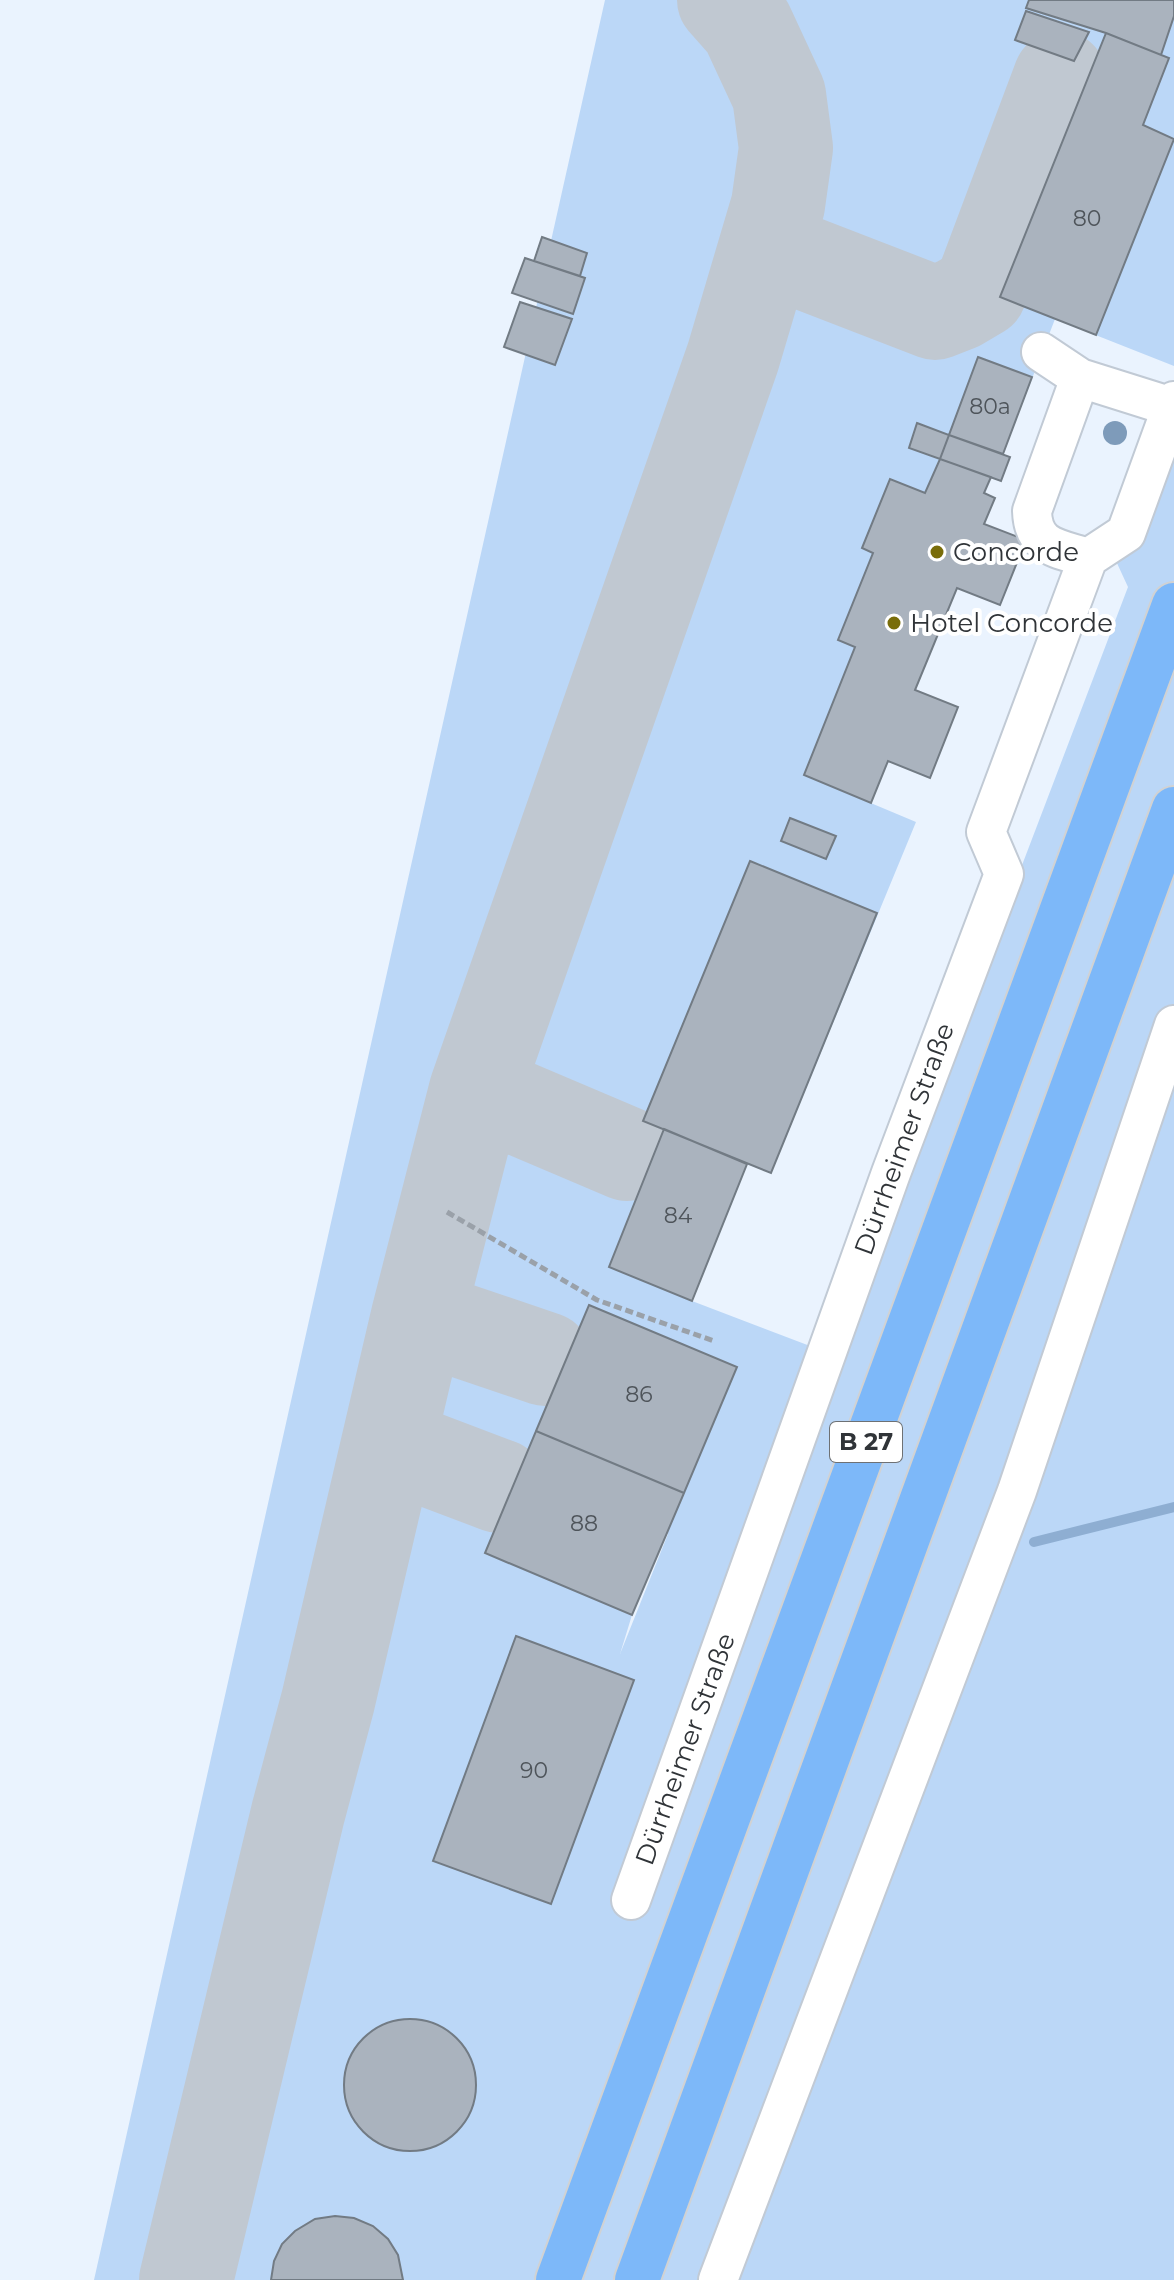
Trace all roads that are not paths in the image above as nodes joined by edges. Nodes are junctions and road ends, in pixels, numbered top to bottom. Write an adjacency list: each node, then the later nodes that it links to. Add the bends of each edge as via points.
1 (1041, 352): 2 (street)
2 (1080, 378): 3 (street); 4 (street, via 1032,511 1033,528 1046,545)
3 (1173, 404): 4 (street, via 1126,533)
4 (1088, 558): 8 (street, Dürrheimer Straße, via 986,832 1004,874 885,1188)
5 (1174, 605): 9 (highway, B 27)
6 (1174, 809): 10 (highway, B 27)
7 (1174, 1025): 11 (street, via 1017,1491)
8 (631, 1900)
9 (558, 2280)
10 (637, 2280)
11 (718, 2280)

